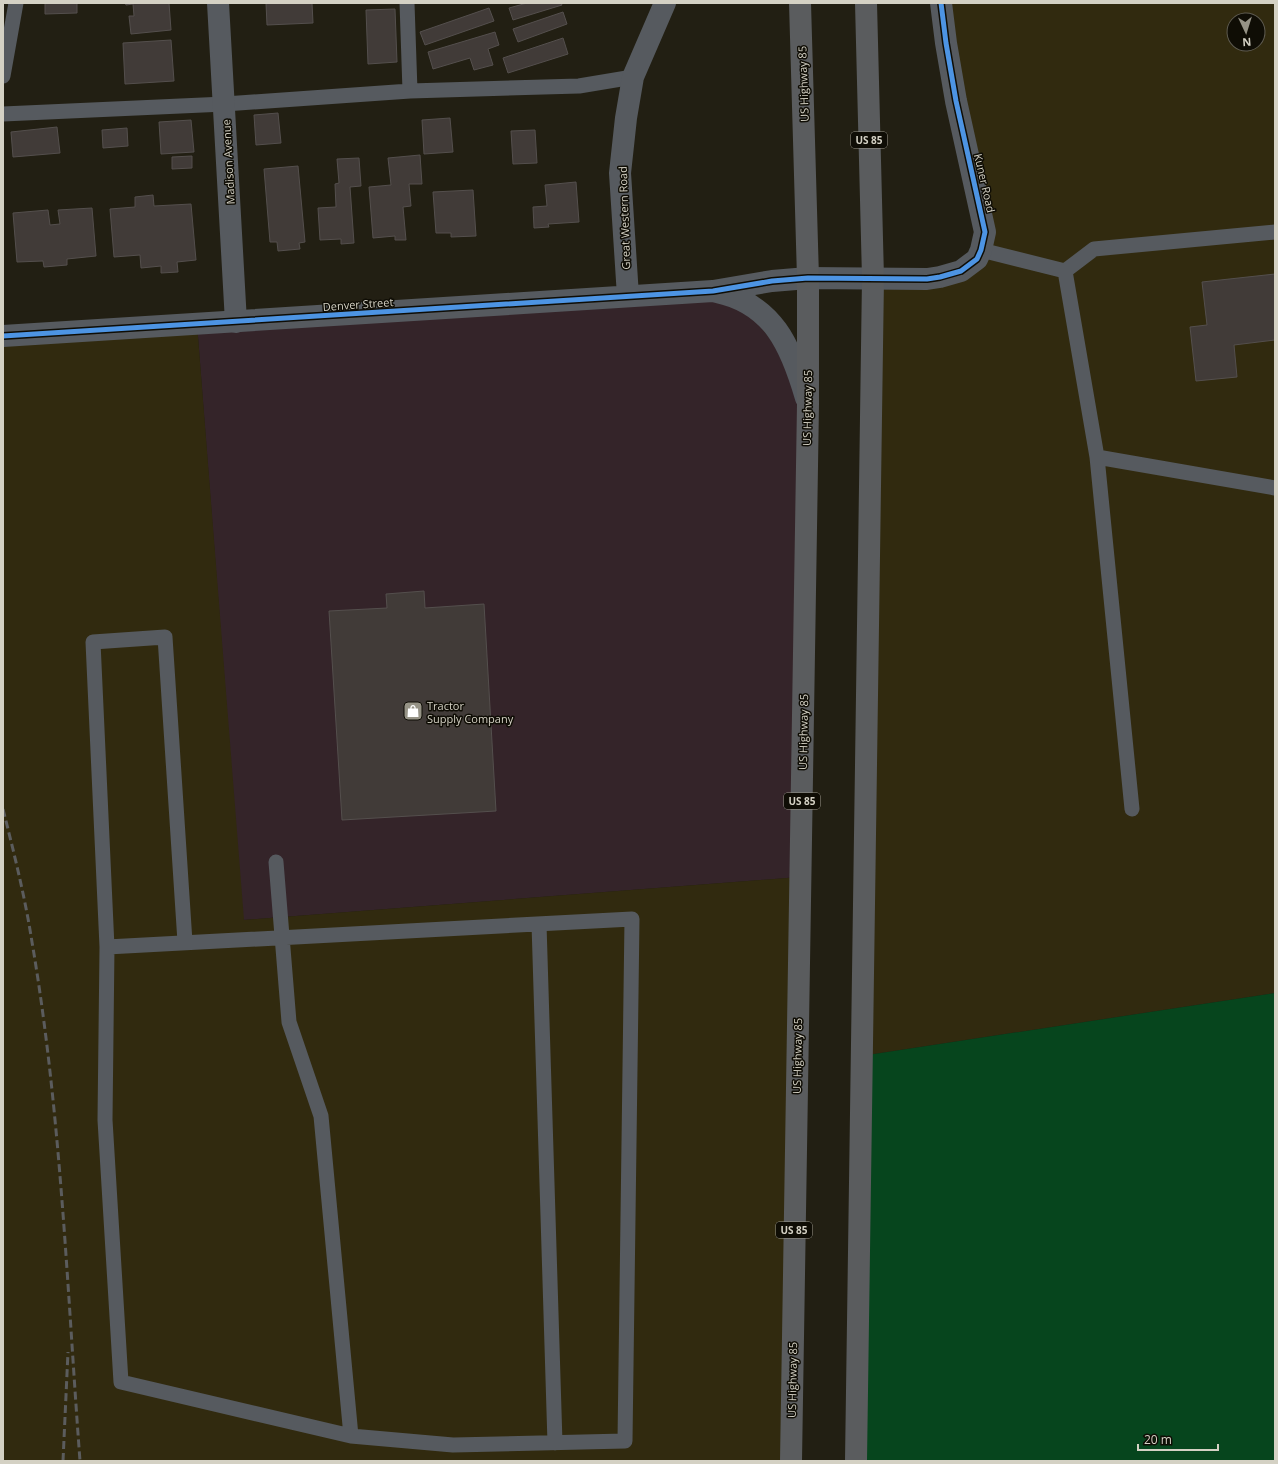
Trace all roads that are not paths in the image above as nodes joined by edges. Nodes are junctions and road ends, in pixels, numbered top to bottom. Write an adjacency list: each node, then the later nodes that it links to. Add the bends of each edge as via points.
1 (16, 3): 8 (lane)
2 (218, 3): 11 (street, Madison Avenue)
3 (407, 3): 10 (lane)
4 (665, 3): 9 (street, Great Western Road)
5 (800, 3): 16 (highway, US Highway 85 / US 85)
6 (866, 3): 17 (highway, US 85)
7 (941, 3): 14 (street, Kuner Road, via 956,100 984,223)
8 (3, 76)
9 (633, 77): 10 (lane, via 579,86); 19 (street, Great Western Road, via 620,173)
10 (410, 91): 11 (lane)
11 (225, 104): 12 (lane); 20 (street, Madison Avenue)
12 (3, 114)
13 (1275, 232): 15 (lane, via 1094,249)
14 (981, 250): 15 (lane); 17 (street, Kuner Road, via 977,259 961,271 951,274 927,279)
15 (1065, 271): 23 (lane)
16 (808, 278): 17 (street, Kuner Road); 18 (street, Kuner Road, via 764,282); 22 (highway, US Highway 85 / US 85)
17 (873, 278): 34 (highway, US 85)
18 (714, 291): 19 (street, Denver Street); 22 (street, via 738,297 767,318 792,356)
19 (628, 296): 20 (street, Denver Street)
20 (236, 322): 21 (street, Denver Street)
21 (3, 336)
22 (808, 404): 33 (highway, US Highway 85 / US 85)
23 (1097, 457): 24 (lane); 25 (lane)
24 (1275, 488)
25 (1132, 809)
26 (276, 862): 28 (lane)
27 (539, 924): 28 (lane); 32 (lane); 32 (lane, via 632,919 625,1441)
28 (282, 937): 29 (lane); 31 (lane, via 289,1022 321,1116)
29 (185, 942): 30 (lane); 30 (lane, via 165,637 93,642)
30 (107, 947): 31 (lane, via 105,1120 121,1382)
31 (351, 1436): 32 (lane, via 453,1445)
32 (555, 1442)
33 (790, 1461)
34 (856, 1461)

